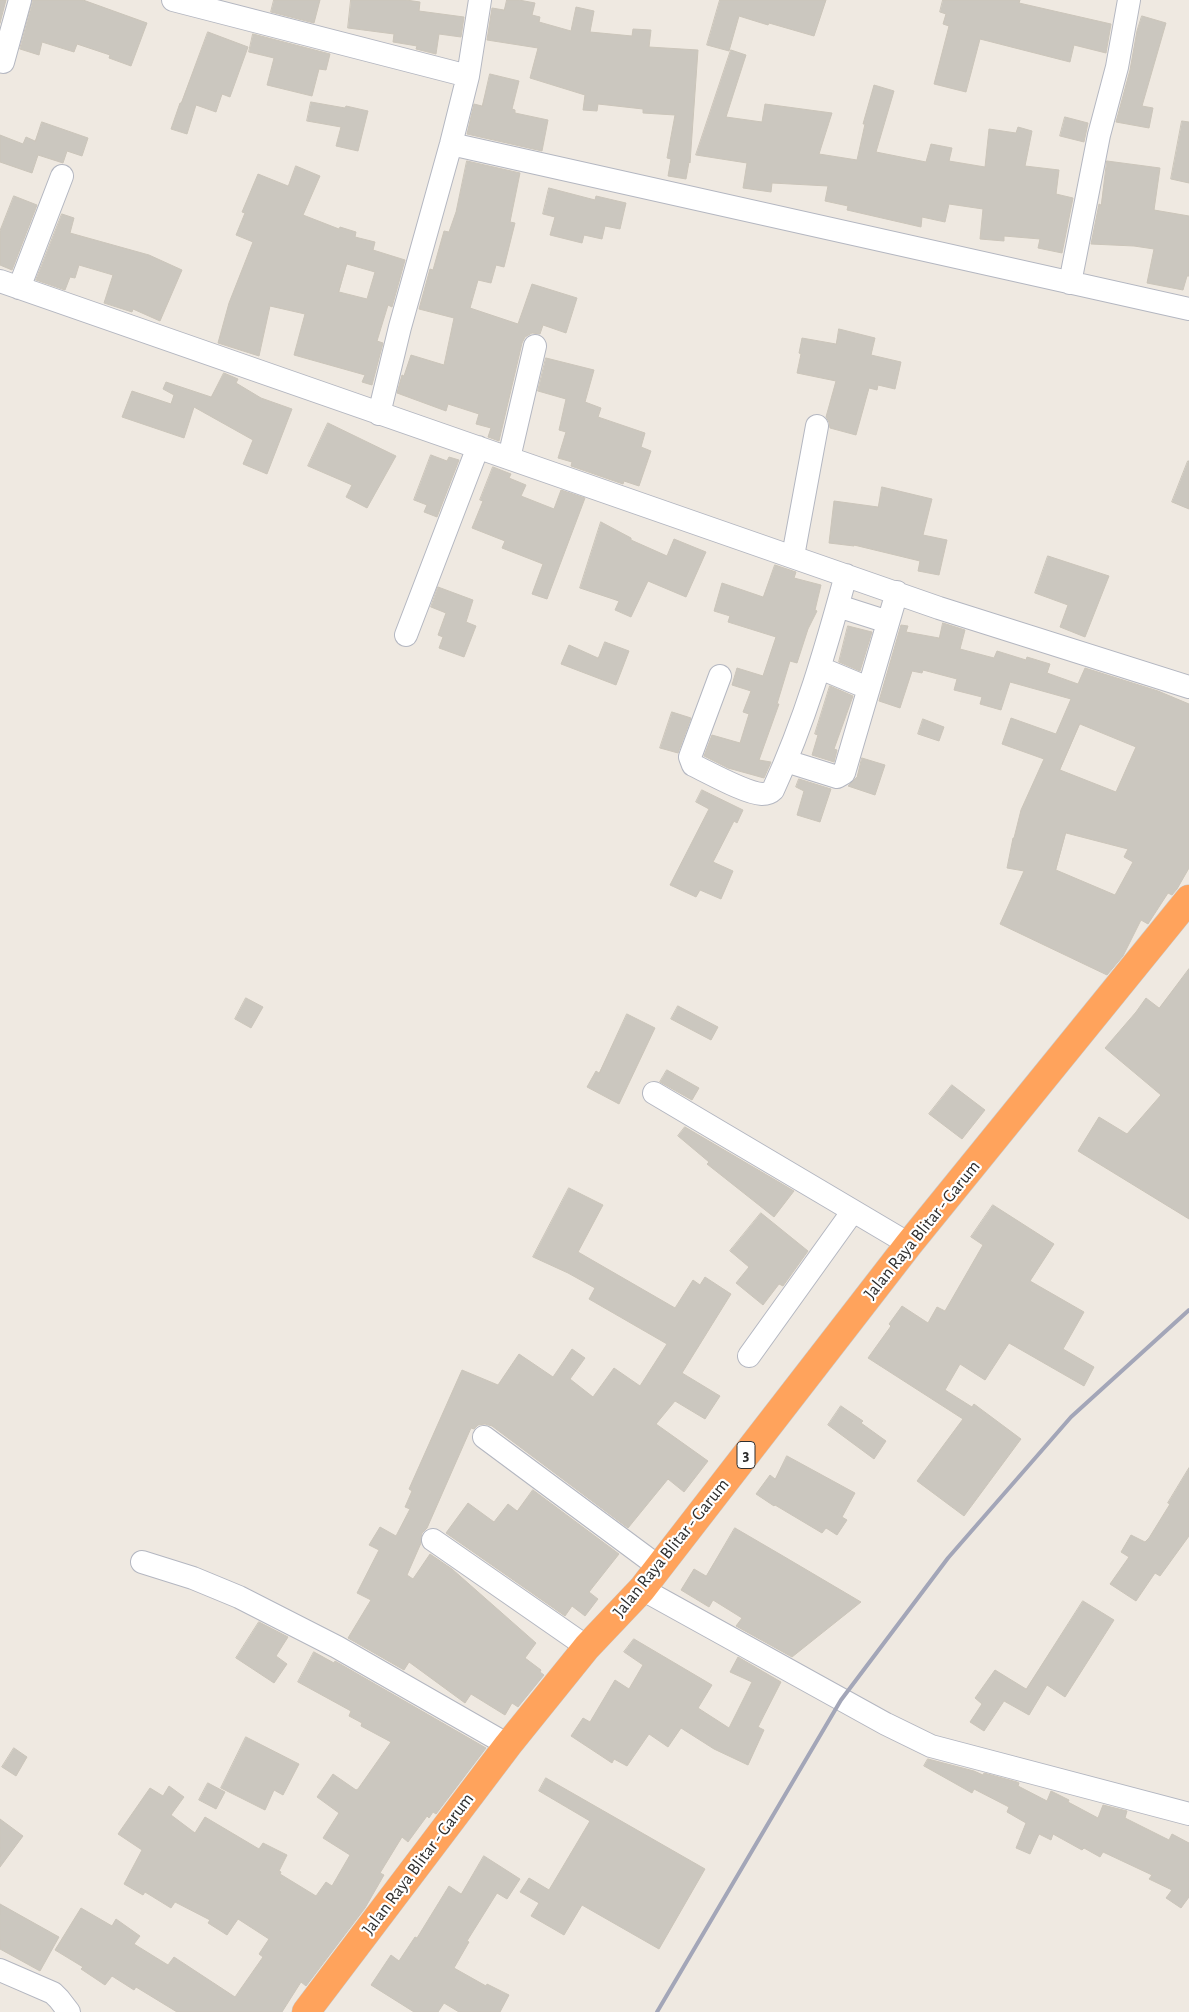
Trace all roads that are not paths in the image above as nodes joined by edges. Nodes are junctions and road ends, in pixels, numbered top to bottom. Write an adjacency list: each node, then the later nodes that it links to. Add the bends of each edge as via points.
1 (20, 0): 5 (street)
2 (173, 0): 6 (street)
3 (480, 0): 6 (street)
4 (1129, 0): 9 (street)
5 (3, 62)
6 (468, 76): 7 (street)
7 (451, 144): 9 (street); 13 (street)
8 (62, 176): 10 (street)
9 (1070, 283): 11 (street)
10 (9, 285): 13 (street)
11 (1189, 309)
12 (535, 346): 16 (street)
13 (379, 414): 15 (street)
14 (818, 426): 17 (street)
15 (478, 447): 16 (street); 22 (street)
16 (509, 458): 17 (street)
17 (793, 556): 18 (street)
18 (846, 575): 19 (street); 20 (street)
19 (897, 592): 21 (street); 25 (street)
20 (838, 606): 21 (street); 23 (street)
21 (888, 622): 26 (street)
22 (406, 635)
23 (820, 668): 26 (street); 27 (street)
24 (720, 676): 27 (street, via 690,756 693,765 763,794 773,790)
25 (1189, 687)
26 (868, 688): 27 (street, via 842,776 837,778)
27 (786, 761)
28 (1189, 899): 31 (highway, Jalan Raya Blitar - Garum / 3)
29 (654, 1093): 30 (street)
30 (853, 1211): 31 (street); 32 (street)
31 (910, 1244): 36 (highway, Jalan Raya Blitar - Garum / 3)
32 (749, 1356)
33 (484, 1437): 36 (street)
34 (433, 1540): 38 (street)
35 (142, 1562): 39 (street, via 239,1597 337,1647)
36 (660, 1567): 37 (highway, Jalan Raya Blitar - Garum / 3)
37 (642, 1589): 38 (highway, Jalan Raya Blitar - Garum / 3); 40 (street, via 931,1746)
38 (587, 1647): 39 (highway, Jalan Raya Blitar - Garum / 3)
39 (508, 1745): 43 (highway, Jalan Raya Blitar - Garum / 3)
40 (1189, 1814)
41 (0, 1970): 42 (street, via 53,1993)
42 (69, 2012)
43 (306, 2012)

